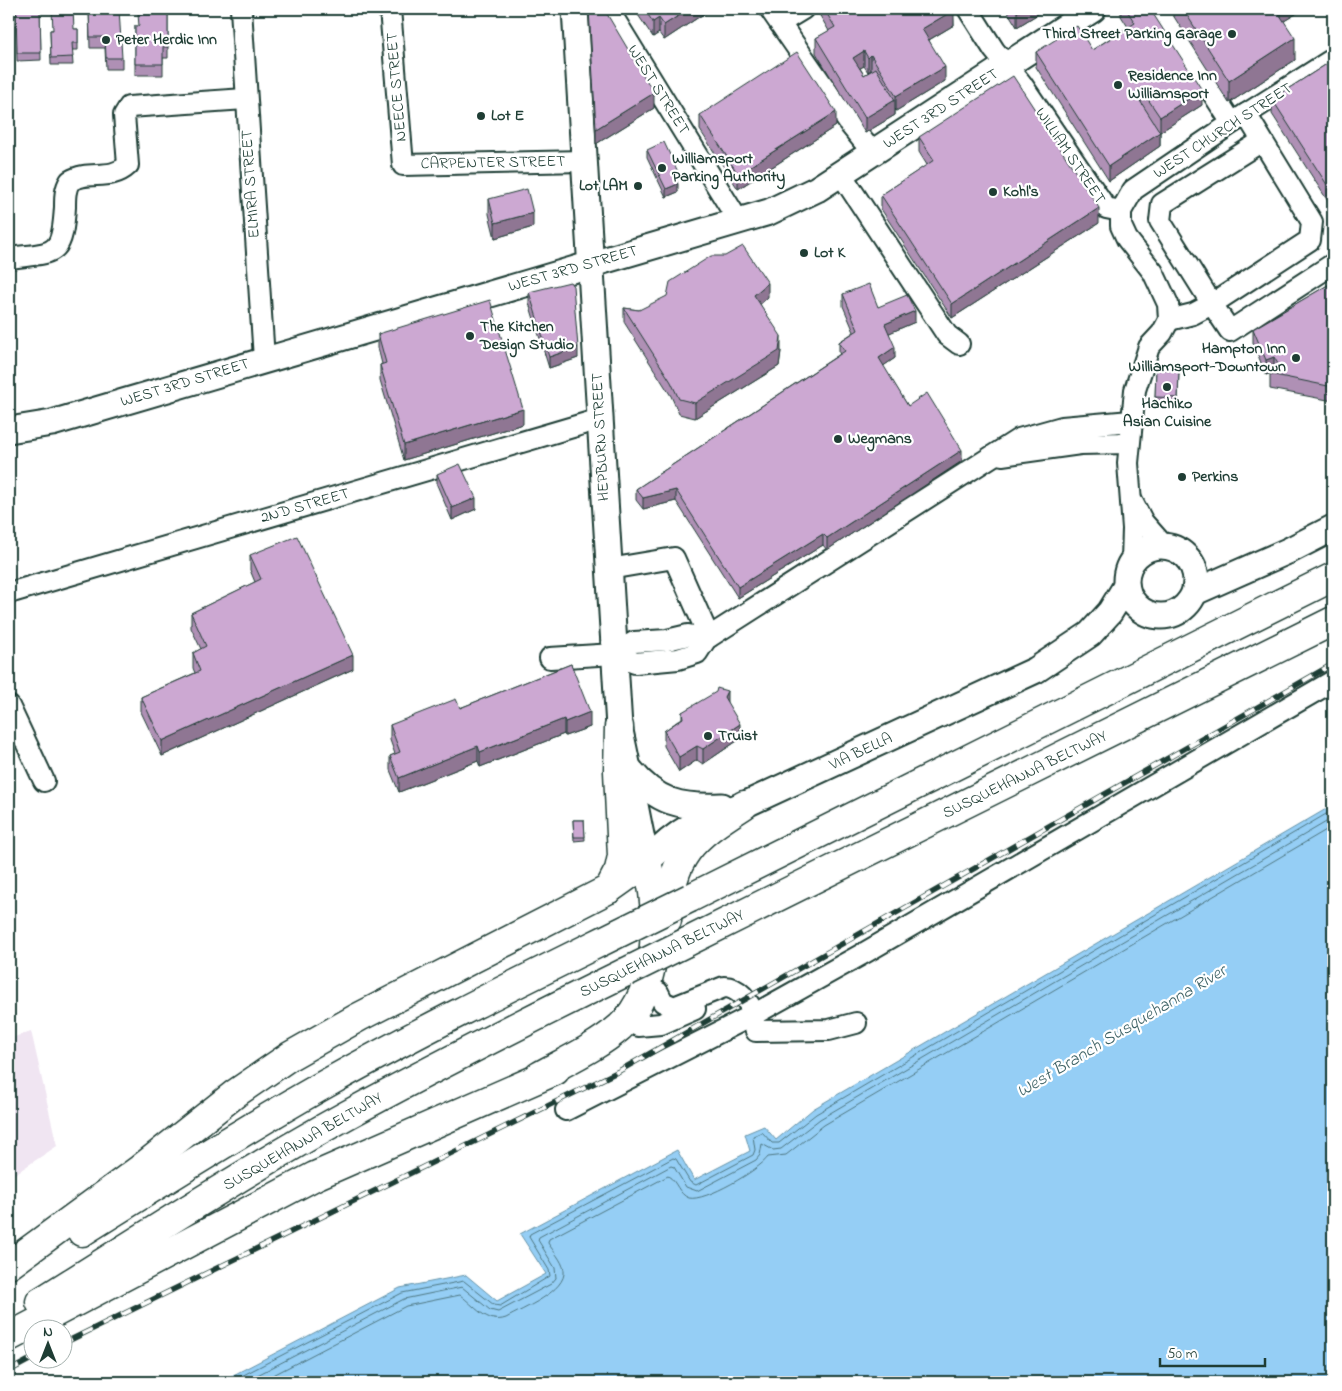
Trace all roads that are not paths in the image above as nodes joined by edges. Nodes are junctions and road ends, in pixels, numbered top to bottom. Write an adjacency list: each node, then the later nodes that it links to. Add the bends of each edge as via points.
1 (241, 9): 12 (street, ELMIRA STREET)
2 (390, 9): 17 (street, NEECE STREET)
3 (575, 9): 16 (main road, HEPBURN STREET)
4 (608, 9): 20 (street, WEST STREET)
5 (803, 9): 9 (street)
6 (968, 9): 11 (street, WILLIAM STREET)
7 (1158, 9): 13 (street)
8 (1084, 11): 11 (main road, WEST 3RD STREET)
9 (775, 16): 15 (street)
10 (1333, 59): 13 (street, WEST CHURCH STREET)
11 (1007, 66): 15 (main road, WEST 3RD STREET); 19 (street, WILLIAM STREET, via 1106,208)
12 (246, 99): 21 (street, via 129,107 124,115 128,165 118,174 86,176 70,181 66,188 61,243 48,252); 27 (street, ELMIRA STREET)
13 (1239, 119): 14 (street); 19 (street, WEST CHURCH STREET, via 1133,190)
14 (1262, 141): 24 (street, via 1312,222 1310,240); 24 (street, via 1162,204 1160,221)
15 (873, 153): 18 (main road, WEST 3RD STREET)
16 (584, 161): 17 (street, CARPENTER STREET); 23 (main road, HEPBURN STREET)
17 (403, 166)
18 (841, 174): 20 (main road, WEST 3RD STREET, via 797,200); 26 (street, via 947,335)
19 (1121, 211): 25 (street, WILLIAM STREET, via 1121,226 1126,239 1154,272 1168,304)
20 (738, 222): 23 (main road, WEST 3RD STREET)
21 (9, 258)
22 (1333, 264): 24 (street, via 1230,331)
23 (591, 265): 27 (main road, WEST 3RD STREET); 28 (main road, HEPBURN STREET)
24 (1212, 304): 25 (street, via 1193,314)
25 (1169, 320): 29 (street, via 1149,347 1140,370)
26 (960, 344)
27 (264, 359): 30 (main road, WEST 3RD STREET, via 52,423)
28 (600, 418): 40 (main road, HEPBURN STREET); 44 (street, 2ND STREET)
29 (1131, 421): 31 (street); 32 (street, via 1039,432 1019,439)
30 (9, 430)
31 (1129, 443): 32 (street, via 1080,444 1014,452); 33 (street)
32 (985, 461): 47 (street)
33 (1130, 497): 35 (street, via 1143,522); 37 (street)
34 (1333, 528): 39 (main road)
35 (1165, 547): 36 (main road); 37 (main road, via 1150,548)
36 (1188, 559): 39 (main road, via 1222,567); 43 (main road, via 1195,574)
37 (1132, 560): 42 (main road)
38 (1333, 561): 50 (highway)
39 (1258, 562): 43 (main road)
40 (609, 569): 47 (street, via 674,558); 49 (main road, HEPBURN STREET)
41 (1333, 577): 50 (highway)
42 (1126, 586): 45 (main road, via 1134,604); 48 (main road, VIA BELLA, via 1102,621)
43 (1195, 592): 45 (main road, via 1177,612 1164,616)
44 (9, 593)
45 (1148, 613): 48 (main road, VIA BELLA, via 1116,624)
46 (1333, 622): 69 (highway, SUSQUEHANNA BELTWAY, bridge, via 482,1044 346,1116)
47 (707, 638): 49 (street, via 697,653 678,659 635,663)
48 (1078, 644): 57 (main road, VIA BELLA, via 1011,683)
49 (614, 654): 51 (street); 54 (main road, HEPBURN STREET)
50 (1180, 655): 68 (highway, bridge, via 464,1010 328,1083 202,1157)
51 (550, 658)
52 (1333, 681): 62 (street)
53 (9, 706): 56 (street)
54 (619, 727): 55 (main road, HEPBURN STREET); 59 (highway, via 622,856)
55 (630, 770): 57 (main road, via 647,789 677,804 699,807); 58 (main road, HEPBURN STREET)
56 (44, 781)
57 (744, 804): 58 (main road, VIA BELLA, via 689,826); 61 (highway, via 697,838 677,868 670,890 664,966)
58 (647, 862): 59 (highway); 65 (highway, via 655,910 650,971 641,999 612,1033)
59 (609, 888): 67 (highway, via 290,1056 236,1093)
60 (737, 990): 61 (street, via 724,986 674,1007 663,1002); 62 (street); 64 (street, via 661,1024)
61 (658, 992): 64 (highway)
62 (753, 1015): 63 (street, via 756,1030 829,1030); 66 (street)
63 (856, 1023)
64 (638, 1026): 65 (highway, via 620,1043 600,1055)
65 (539, 1076): 70 (highway, via 315,1176)
66 (566, 1110)
67 (9, 1265)
68 (9, 1278)
69 (9, 1322)
70 (9, 1337)

